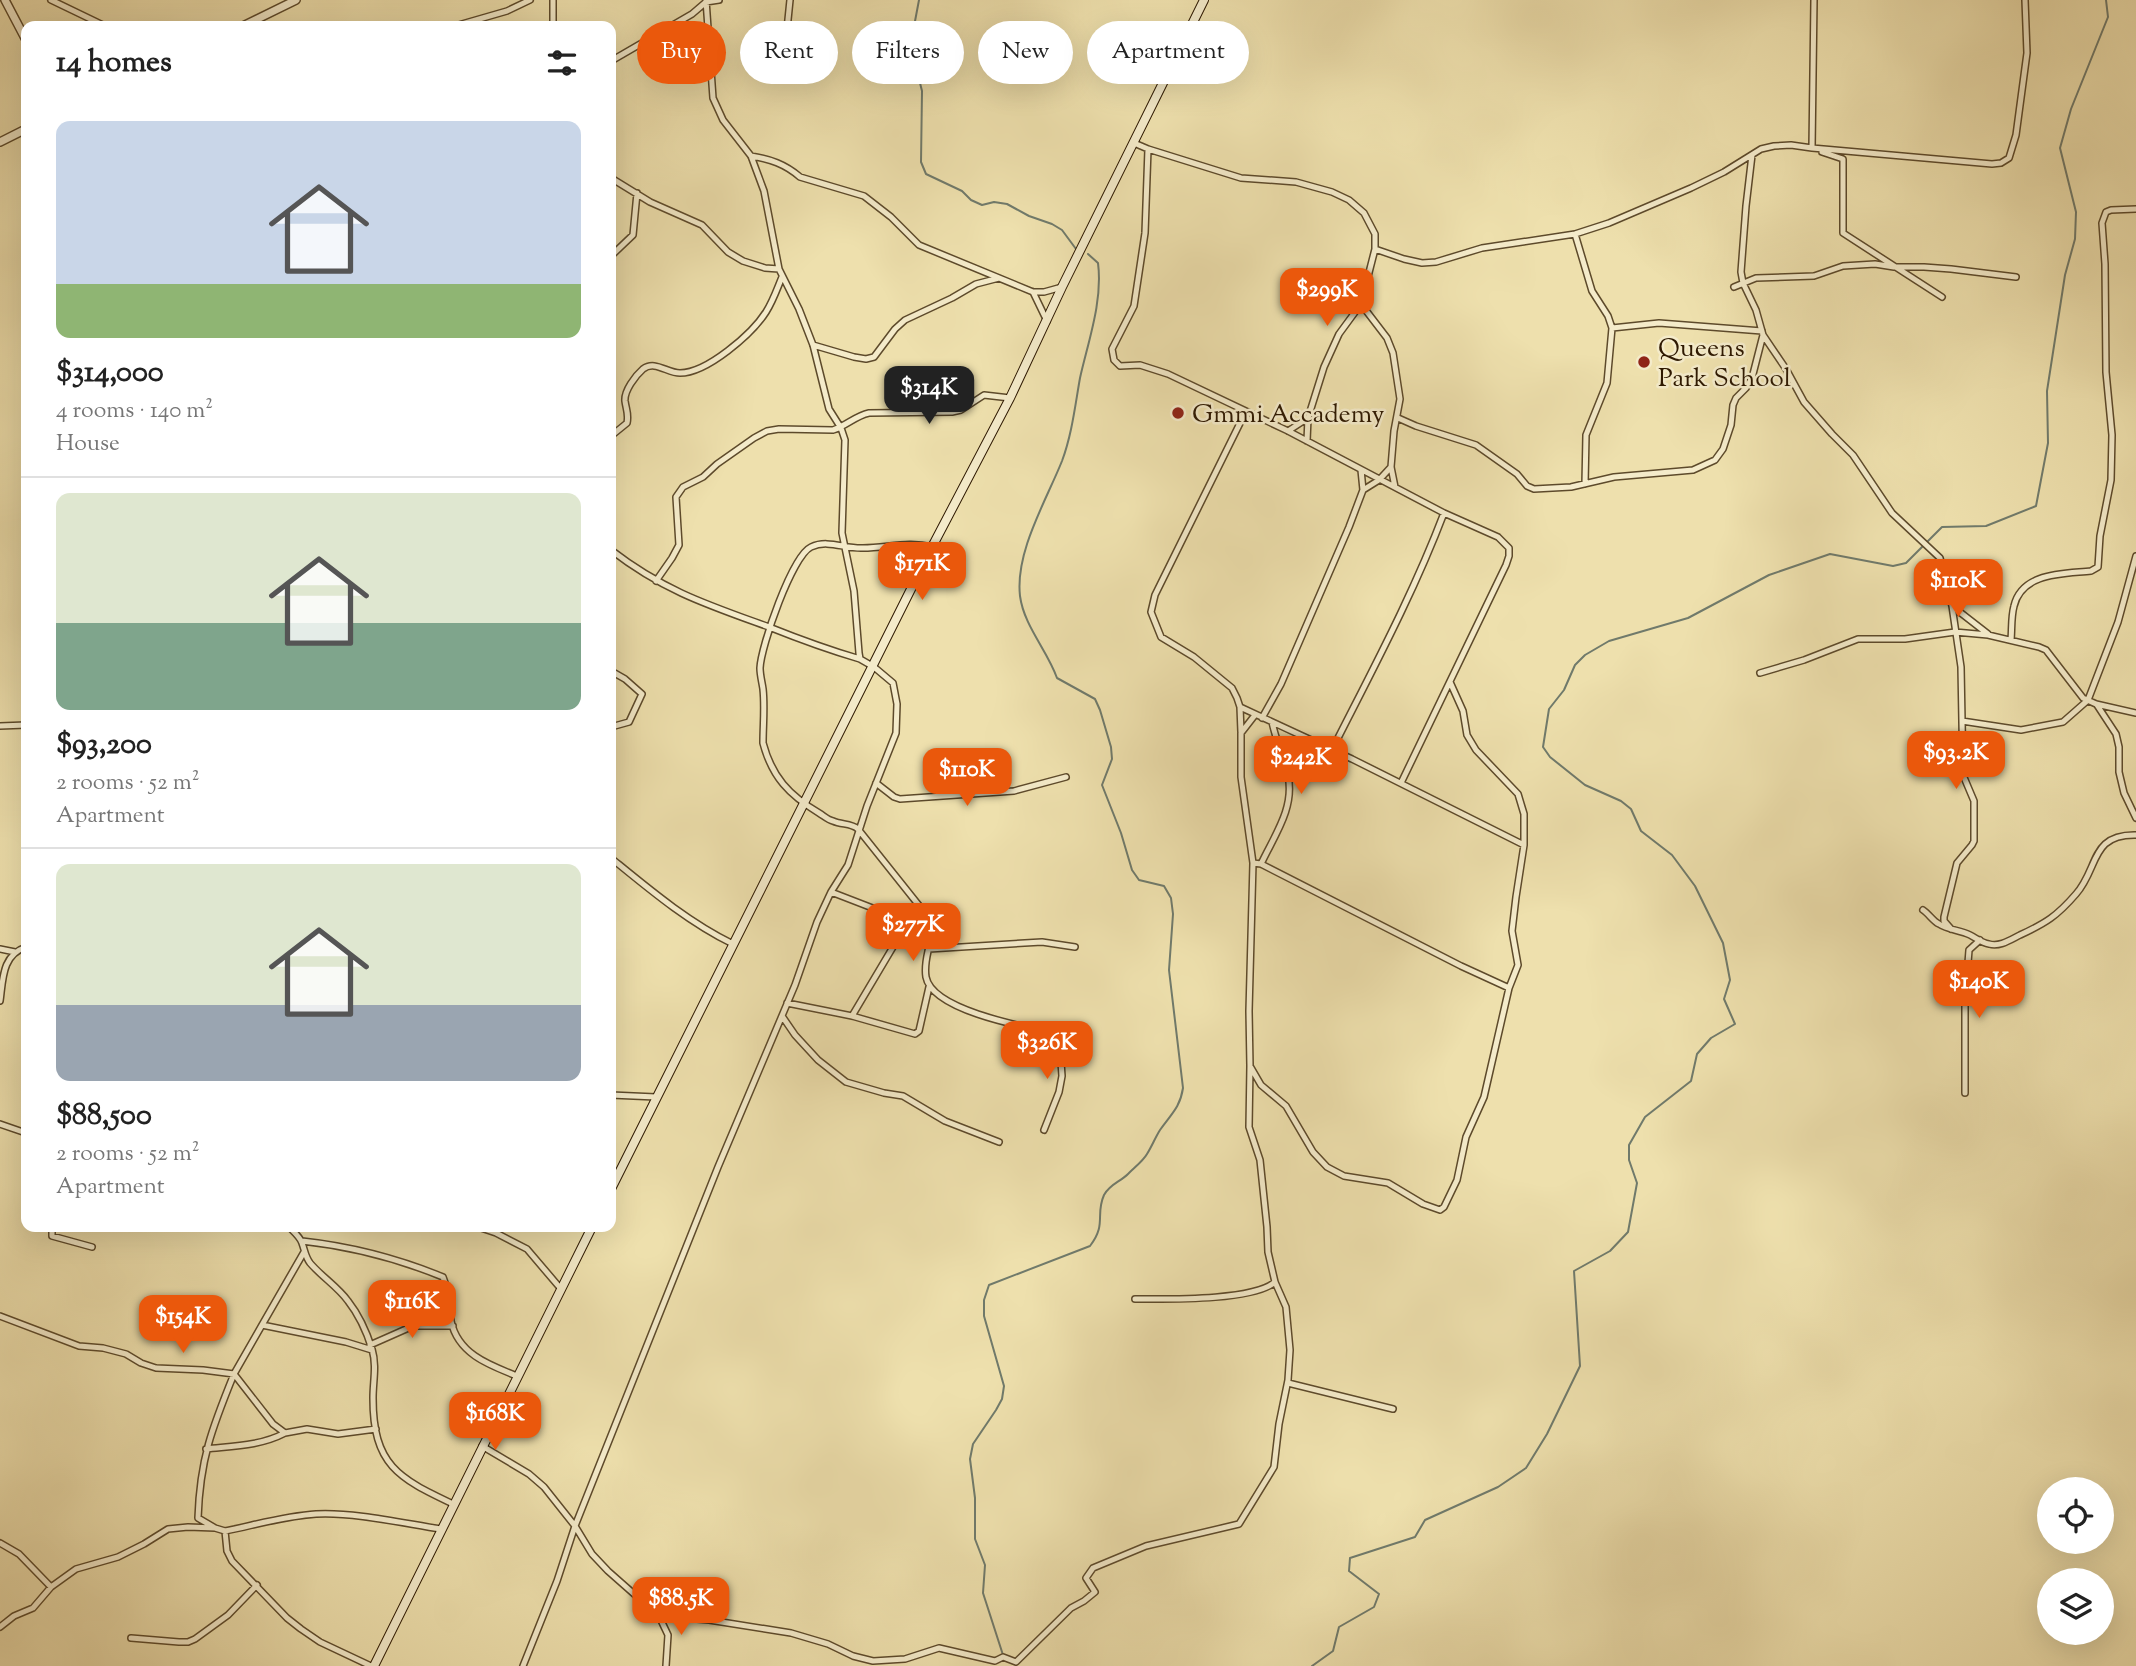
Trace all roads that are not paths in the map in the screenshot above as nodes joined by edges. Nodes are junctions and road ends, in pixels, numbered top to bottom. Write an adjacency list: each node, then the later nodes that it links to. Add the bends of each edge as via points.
1 (5, 0): 17 (street)
2 (51, 0): 12 (street)
3 (296, 0): 13 (street)
4 (530, 0): 14 (street)
5 (553, 0): 15 (street)
6 (719, 0): 11 (street)
7 (790, 0): 16 (street)
8 (1204, 0): 21 (main road)
9 (1814, 0): 22 (street)
10 (2025, 0): 22 (street, via 2027,53 2009,158 1992,164)
11 (706, 1): 18 (street); 25 (street, via 713,98 723,120)
12 (95, 21)
13 (253, 21)
14 (472, 21)
15 (553, 21)
16 (788, 21)
17 (21, 30)
18 (616, 58)
19 (21, 132): 20 (street)
20 (0, 142)
21 (1134, 143): 23 (street); 38 (main road)
22 (1812, 148): 24 (street, via 1774,146); 32 (street, via 1843,159 1843,233)
23 (1148, 149): 30 (street, via 1241,178 1296,182 1332,192 1364,213 1375,234); 48 (street, via 1145,233 1134,306 1112,355 1120,366 1140,365 1168,373)
24 (1752, 155): 29 (street, via 1691,188); 37 (street, via 1741,254)
25 (751, 156): 33 (street, via 764,191); 36 (street, via 864,196 919,244)
26 (616, 181): 27 (street)
27 (637, 193): 31 (street, via 633,235); 33 (street, via 702,225 743,261)
28 (2136, 209): 71 (street, via 2110,210 2102,223 2112,458 2098,567 2040,577 2028,584 2015,602)
29 (1575, 233): 30 (street, via 1482,248 1436,262 1404,260); 44 (street, via 1592,291)
30 (1375, 249): 42 (street)
31 (616, 251)
32 (1894, 267): 35 (street); 37 (street, via 1843,266 1814,276); 41 (street)
33 (779, 269): 34 (street)
34 (783, 277): 46 (street); 53 (street, via 765,314 749,333 709,364 681,373 651,366 643,370 627,389 627,423)
35 (2016, 277)
36 (999, 278): 40 (street); 46 (street, via 976,284 905,320 874,357 866,359)
37 (1743, 282): 39 (street); 45 (street)
38 (1062, 287): 40 (street); 43 (main road)
39 (1734, 287)
40 (1033, 292): 43 (street)
41 (1942, 297)
42 (1361, 304): 49 (street, via 1339,334); 50 (street, via 1391,346 1400,399)
43 (1046, 321): 47 (main road)
44 (1612, 328): 45 (street, via 1659,323); 58 (street, via 1606,383 1586,435)
45 (1763, 333): 58 (street, via 1752,378 1736,397 1728,438 1715,460 1693,470); 67 (street, via 1804,402 1853,455 1892,513 1936,553)
46 (813, 345): 51 (street, via 829,409)
47 (1010, 398): 51 (street, via 984,395 952,412 869,413); 62 (main road)
48 (1246, 411): 52 (street); 79 (street, via 1155,595 1151,612 1161,637 1232,688)
49 (1308, 418): 52 (street); 54 (street)
50 (1398, 418): 55 (street); 58 (street, via 1476,445 1534,489)
51 (841, 428): 63 (street, via 845,440); 66 (street, via 767,431 678,491 679,545)
52 (1288, 431): 54 (street)
53 (616, 432)
54 (1307, 441): 56 (street)
55 (1391, 467): 57 (street); 59 (street)
56 (1361, 470): 57 (street); 60 (street)
57 (1379, 480): 59 (street); 60 (street)
58 (1585, 484)
59 (1395, 487): 61 (street)
60 (1363, 490): 82 (street, via 1281,684)
61 (1444, 513): 76 (street, via 1498,537 1509,548 1506,565); 89 (street, via 1414,585)
62 (932, 547): 63 (street); 73 (main road)
63 (845, 548): 68 (street, via 821,544 803,553); 72 (street)
64 (616, 554): 66 (street)
65 (2136, 556): 77 (street, via 2118,622)
66 (656, 582): 68 (street)
67 (1952, 606): 69 (street); 70 (street)
68 (768, 627): 72 (street); 95 (street, via 760,667 763,743 779,780)
69 (1955, 632): 70 (street); 74 (street, via 1858,639); 83 (street)
70 (1988, 635): 71 (street)
71 (2011, 640): 77 (street, via 2046,650)
72 (860, 659): 73 (street)
73 (874, 667): 93 (street, via 893,683 897,704 896,733); 95 (main road)
74 (1760, 673)
75 (616, 674): 87 (street, via 642,694 629,723)
76 (1450, 682): 94 (street); 99 (street, via 1476,750 1518,794 1524,814)
77 (2088, 700): 78 (street); 83 (street, via 2063,722 2021,730)
78 (2096, 704): 80 (street); 96 (street, via 2116,734 2121,782)
79 (1240, 707): 81 (street); 88 (street)
80 (2136, 713)
81 (1255, 715): 82 (street); 88 (street)
82 (1262, 718): 84 (street)
83 (1962, 720): 105 (street, via 1963,775 1974,801 1973,841 1957,863 1944,917)
84 (1272, 722): 90 (street); 102 (street, via 1288,776 1287,804)
85 (21, 725): 86 (street)
86 (0, 726)
87 (616, 726)
88 (1241, 733): 101 (street, via 1241,777)
89 (1336, 742): 90 (street); 91 (street)
90 (1326, 748): 91 (street)
91 (1340, 754): 94 (street)
92 (1066, 777): 93 (street, via 1014,790 900,799)
93 (876, 783): 97 (street)
94 (1401, 783): 99 (street)
95 (805, 805): 97 (street, via 831,821); 107 (main road)
96 (2136, 818)
97 (858, 829): 103 (street, via 848,865); 111 (street, via 925,913 932,930)
98 (2136, 835): 106 (street, via 2121,835 2097,852 2087,879 2049,922 1995,945)
99 (1524, 845): 114 (street, via 1512,931 1518,965)
100 (616, 862): 107 (street, via 665,902)
101 (1254, 863): 102 (street); 121 (street)
102 (1261, 864): 114 (street)
103 (831, 892): 116 (street); 118 (street, via 888,914 898,926 892,947)
104 (1923, 910): 105 (street)
105 (1951, 929): 106 (street)
106 (1980, 940): 122 (street, via 1969,950 1966,974)
107 (733, 944): 124 (main road)
108 (1075, 947): 111 (street, via 1042,942)
109 (0, 949): 112 (street)
110 (21, 949): 112 (street)
111 (929, 949): 113 (street)
112 (15, 952): 115 (street, via 5,967)
113 (929, 986): 118 (street, via 917,1033); 119 (street, via 948,1002 989,1018)
114 (1509, 988): 121 (street, via 1484,1097 1444,1208 1423,1204 1388,1183 1344,1176 1327,1167 1286,1106 1261,1085)
115 (0, 1000)
116 (787, 1003): 117 (street); 118 (street)
117 (782, 1016): 128 (street, via 818,1060 846,1082 903,1096 945,1121); 153 (street)
118 (852, 1016)
119 (1059, 1034): 120 (street); 126 (street, via 1062,1076)
120 (1082, 1039)
121 (1250, 1066): 137 (street, via 1249,1127 1259,1160)
122 (1965, 1093)
123 (616, 1095): 124 (street)
124 (656, 1097): 129 (main road)
125 (0, 1124): 127 (street)
126 (1044, 1130)
127 (21, 1131)
128 (999, 1142)
129 (616, 1179)
130 (52, 1232): 135 (street, via 52,1236)
131 (294, 1232): 134 (street)
132 (493, 1232): 138 (street, via 527,1250)
133 (590, 1232): 138 (main road)
134 (302, 1241): 136 (street); 142 (street, via 359,1251 443,1277)
135 (92, 1247)
136 (304, 1252): 141 (street); 143 (street, via 348,1300)
137 (1275, 1282): 139 (street, via 1265,1290 1220,1297); 146 (street, via 1289,1319)
138 (561, 1289): 145 (main road)
139 (1135, 1299)
140 (0, 1315): 144 (street, via 79,1346 125,1354 156,1368)
141 (262, 1325): 143 (street); 144 (street)
142 (453, 1326): 143 (street, via 413,1326); 145 (street, via 467,1351)
143 (371, 1347): 148 (street)
144 (234, 1374): 149 (street); 151 (street)
145 (517, 1376): 150 (main road)
146 (1288, 1383): 147 (street); 160 (street, via 1274,1467 1242,1521 1146,1546 1093,1568 1086,1578 1095,1592 1071,1608 1016,1661 939,1648 905,1659 873,1661 791,1633)
147 (1393, 1409)
148 (376, 1429): 149 (street); 152 (street, via 384,1456 394,1470)
149 (285, 1433): 151 (street, via 252,1444)
150 (482, 1446): 152 (main road); 153 (street, via 529,1474)
151 (206, 1449): 154 (street, via 198,1518)
152 (453, 1504): 155 (main road)
153 (575, 1526): 160 (street, via 592,1554); 164 (street)
154 (215, 1528): 156 (street); 159 (street, via 168,1529 118,1557 76,1569)
155 (441, 1529): 156 (street, via 317,1514); 163 (main road)
156 (225, 1531): 158 (street, via 229,1556)
157 (0, 1543): 159 (street, via 19,1554)
158 (257, 1585): 162 (street, via 228,1615 188,1642); 163 (street, via 301,1629)
159 (51, 1587): 161 (street, via 33,1608)
160 (659, 1616): 165 (street, via 668,1635)
161 (0, 1627)
162 (131, 1638)
163 (374, 1666)
164 (523, 1666)
165 (666, 1666)

